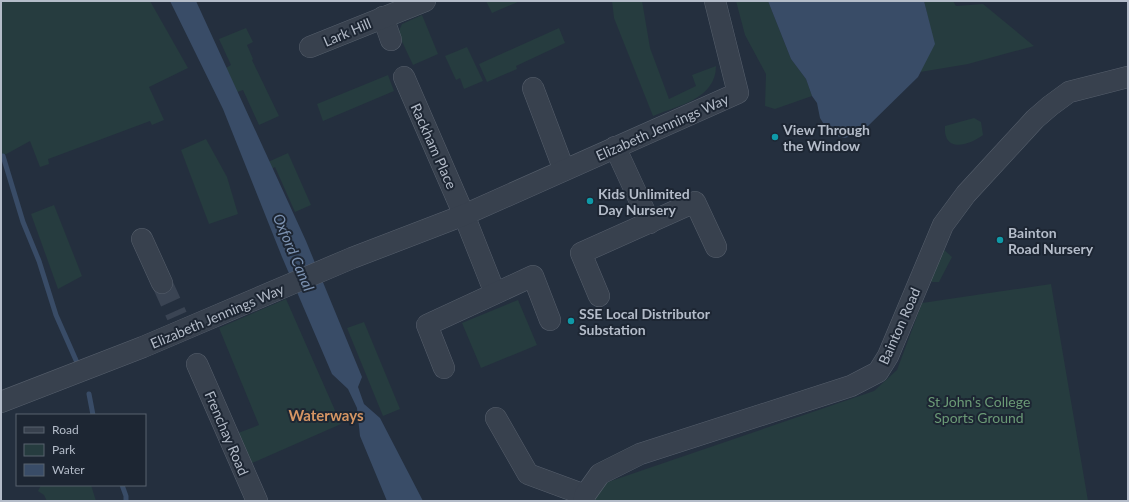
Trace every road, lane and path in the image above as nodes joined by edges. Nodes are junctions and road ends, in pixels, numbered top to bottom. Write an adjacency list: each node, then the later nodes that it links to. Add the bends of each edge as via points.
1 (426, 1): 3 (street, Lark Hill)
2 (715, 1): 9 (street, Elizabeth Jennings Way, via 738,93)
3 (383, 17): 4 (street, Lark Hill); 5 (street, Lark Hill)
4 (391, 40)
5 (310, 47)
6 (404, 77): 11 (street, Rackham Place)
7 (1128, 77): 23 (street, Bainton Road, via 1069,92 1035,119 966,194 943,226 888,356 878,372 851,386 640,454 600,474)
8 (533, 88): 10 (street)
9 (615, 147): 10 (street, Elizabeth Jennings Way); 12 (street)
10 (564, 170): 11 (street, Elizabeth Jennings Way)
11 (464, 214): 16 (street, Rackham Place); 21 (street, Elizabeth Jennings Way, via 256,299 180,323)
12 (650, 223): 14 (street, via 695,202); 17 (street, via 581,253)
13 (142, 239): 15 (street)
14 (716, 247)
15 (162, 283)
16 (495, 293): 18 (street, via 533,276); 20 (street, via 426,325)
17 (599, 296)
18 (550, 320)
19 (197, 364): 24 (street, Frenchay Road)
20 (444, 368)
21 (1, 402)
22 (496, 418): 23 (street, via 528,474)
23 (584, 498)
24 (257, 501)

